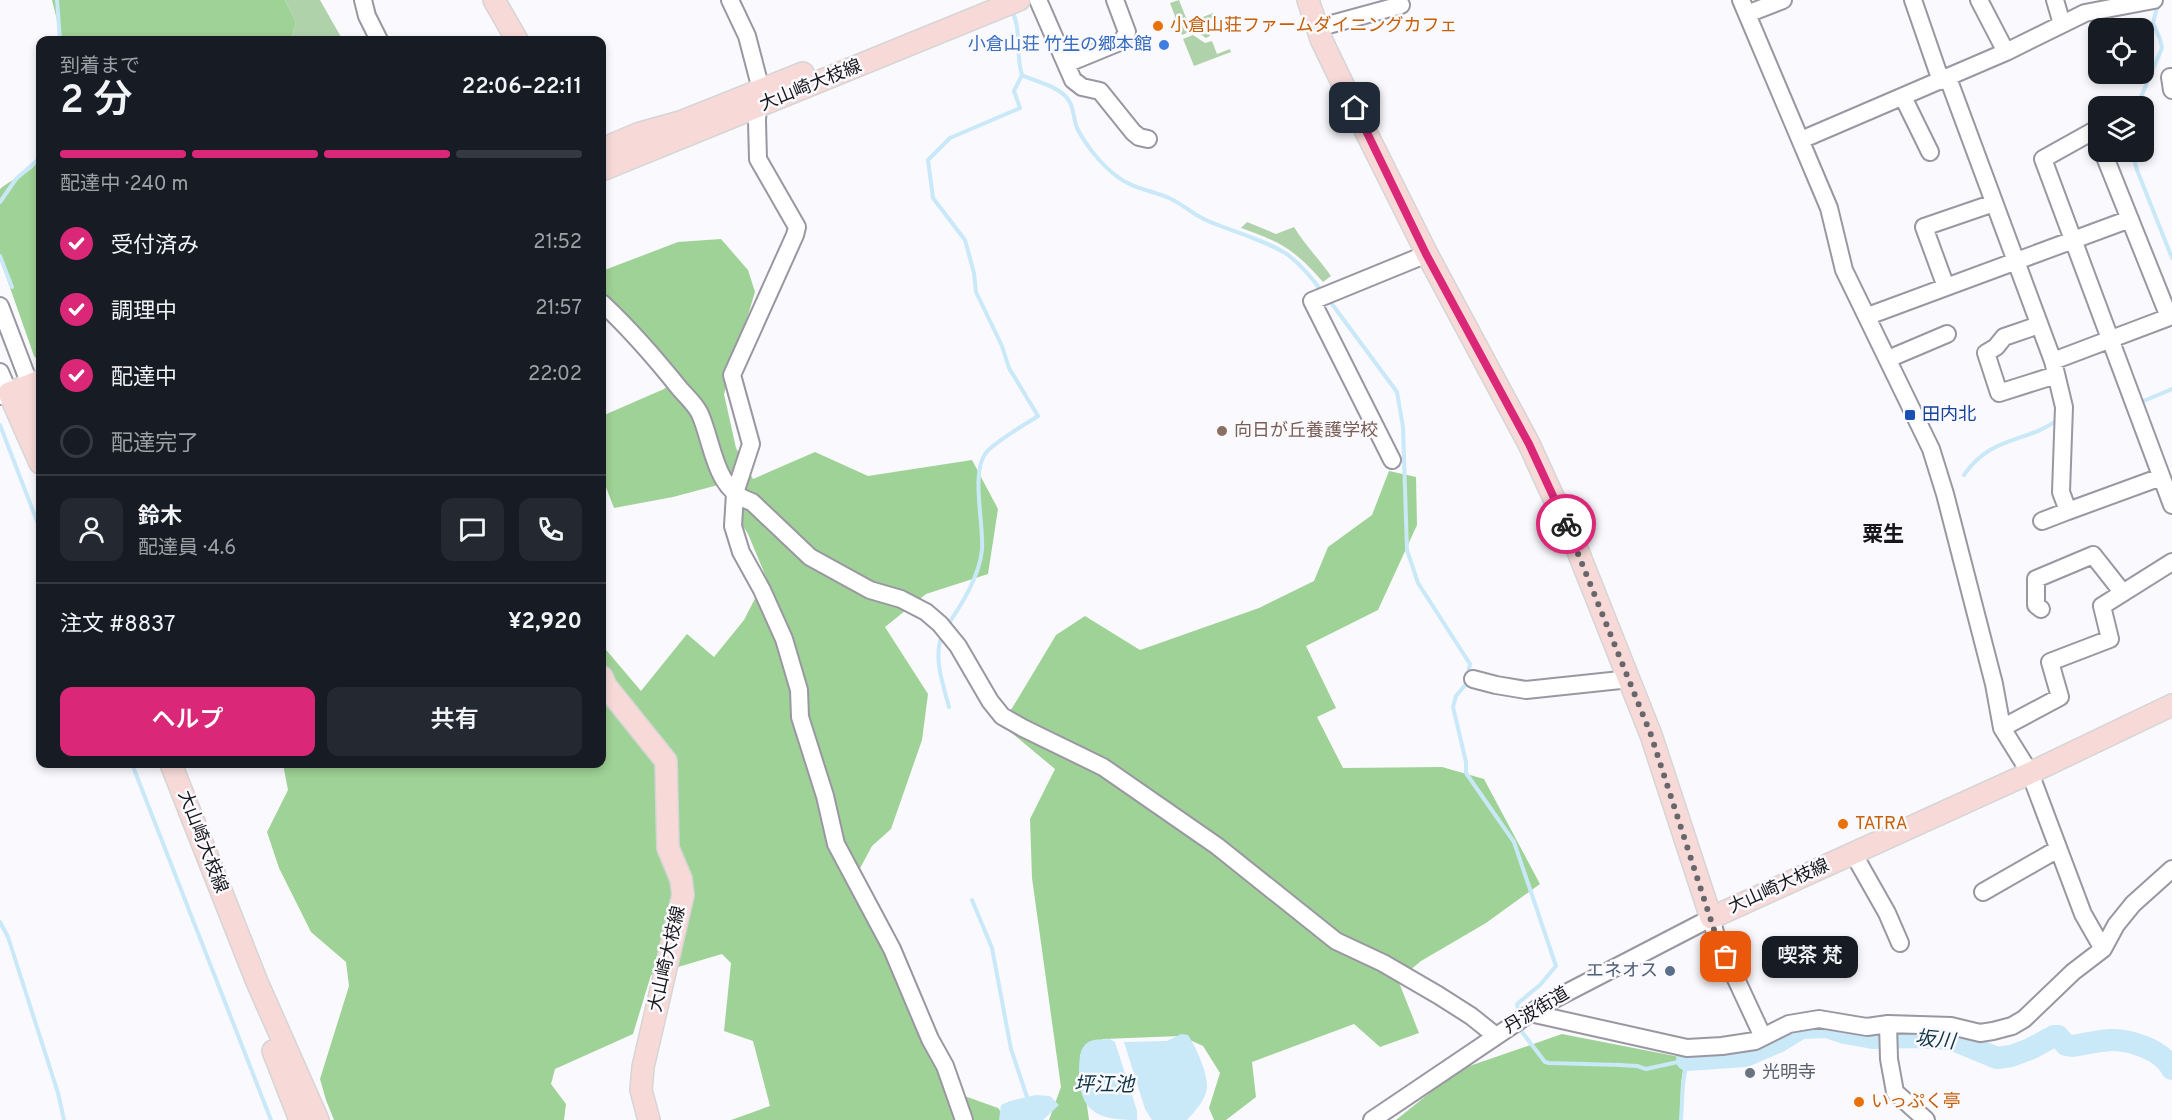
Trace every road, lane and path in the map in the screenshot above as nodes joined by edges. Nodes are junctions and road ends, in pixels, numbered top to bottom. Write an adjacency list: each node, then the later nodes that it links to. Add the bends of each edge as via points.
1 (363, 0): 20 (street)
2 (495, 0): 21 (main road)
3 (730, 0): 28 (street, via 747,36 759,82)
4 (983, 0): 28 (main road, 大山崎大枝線)
5 (1019, 0): 28 (main road, 大山崎大枝線)
6 (1038, 0): 23 (street)
7 (1115, 0): 23 (street, via 1127,32 1122,41)
8 (1308, 0): 19 (main road, 大山崎大枝線)
9 (1783, 0): 17 (street)
10 (1913, 0): 25 (street)
11 (1979, 0): 22 (street)
12 (2055, 0): 18 (street)
13 (2154, 0): 14 (street)
14 (2125, 3): 18 (street, via 2085,13)
15 (1401, 5): 16 (street)
16 (1368, 7): 19 (street)
17 (1744, 7): 31 (street)
18 (2062, 24): 22 (street)
19 (1317, 28): 39 (main road, 大山崎大枝線)
20 (377, 36)
21 (515, 36)
22 (2006, 52): 25 (street)
23 (1066, 64): 30 (street, via 1077,84 1100,91 1133,132)
24 (2172, 77): 26 (street)
25 (1945, 80): 27 (street); 36 (street)
26 (2172, 90)
27 (1903, 97): 31 (street); 33 (street)
28 (758, 100): 32 (main road, 大山崎大枝線, via 640,133); 35 (main road, 大山崎大枝線); 58 (street, via 758,159 796,227 732,375 751,444)
29 (2088, 134): 38 (street, via 2043,159)
30 (1148, 139)
31 (1801, 140): 44 (street, via 1829,208 1844,270)
32 (606, 147)
33 (1930, 152)
34 (2107, 162): 37 (street)
35 (606, 168)
36 (1994, 202): 40 (street); 41 (street, via 1924,227)
37 (2130, 219): 38 (street); 45 (street)
38 (2072, 239): 40 (street); 48 (street)
39 (1426, 254): 56 (street, via 1312,301); 66 (main road, 大山崎大枝線, via 1529,444)
40 (2015, 261): 41 (street); 46 (street)
41 (1946, 286): 44 (street)
42 (0, 306): 52 (street)
43 (606, 307): 58 (street, via 700,413 716,466)
44 (1868, 316): 49 (street)
45 (2170, 317): 48 (street)
46 (2039, 325): 50 (street); 50 (street, via 2004,337 1996,348 1986,352 1999,393)
47 (1947, 334): 49 (street)
48 (2109, 340): 50 (street); 57 (street)
49 (1888, 359): 69 (street, via 1931,449 1945,494)
50 (2054, 368): 60 (street, via 2064,406 2061,492)
51 (0, 372): 54 (street)
52 (36, 382)
53 (36, 384): 54 (main road)
54 (5, 395): 55 (main road)
55 (36, 456)
56 (1392, 460)
57 (2162, 477): 59 (street); 60 (street)
58 (735, 493): 82 (street, via 752,502 810,557 870,590 926,612 958,646 1002,716 1103,767 1217,846 1336,941 1438,995); 87 (street, via 736,539 784,639 799,690 800,717 836,844 892,949 945,1066)
59 (2172, 505)
60 (2068, 511): 61 (street)
61 (2042, 521)
62 (2172, 562): 63 (street)
63 (2123, 593): 64 (street, via 2093,555 2036,579 2036,604); 69 (street, via 2102,606 2110,639 2050,662 2060,697)
64 (2041, 609)
65 (1473, 679): 66 (street, via 1526,690)
66 (1630, 679): 77 (main road, 大山崎大枝線)
67 (606, 686): 86 (main road, 大山崎大枝線, via 666,760 668,848 683,895 643,1067 641,1090)
68 (2172, 705): 72 (main road, 大山崎大枝線)
69 (2002, 728): 72 (street)
70 (162, 768): 84 (main road, 大山崎大枝線)
71 (173, 768): 85 (main road, 大山崎大枝線, via 257,981)
72 (2030, 773): 73 (street); 74 (main road, 大山崎大枝線)
73 (2058, 849): 76 (street); 79 (street, via 2083,914)
74 (1853, 853): 77 (main road, 大山崎大枝線); 78 (street)
75 (2172, 869): 79 (street, via 2133,904)
76 (1983, 892)
77 (1711, 918): 80 (street, 丹波街道); 83 (street)
78 (1900, 943)
79 (2103, 949): 81 (street, via 2012,1026 1980,1033 1951,1026)
80 (1530, 1013): 82 (street, 丹波街道); 83 (street, via 1687,1048 1722,1046)
81 (1888, 1034): 83 (street, via 1819,1019 1789,1024); 89 (street, via 1895,1092)
82 (1496, 1036): 88 (street, 丹波街道)
83 (1763, 1037)
84 (300, 1120)
85 (318, 1120)
86 (649, 1120)
87 (964, 1120)
88 (1372, 1120)
89 (1926, 1120)

